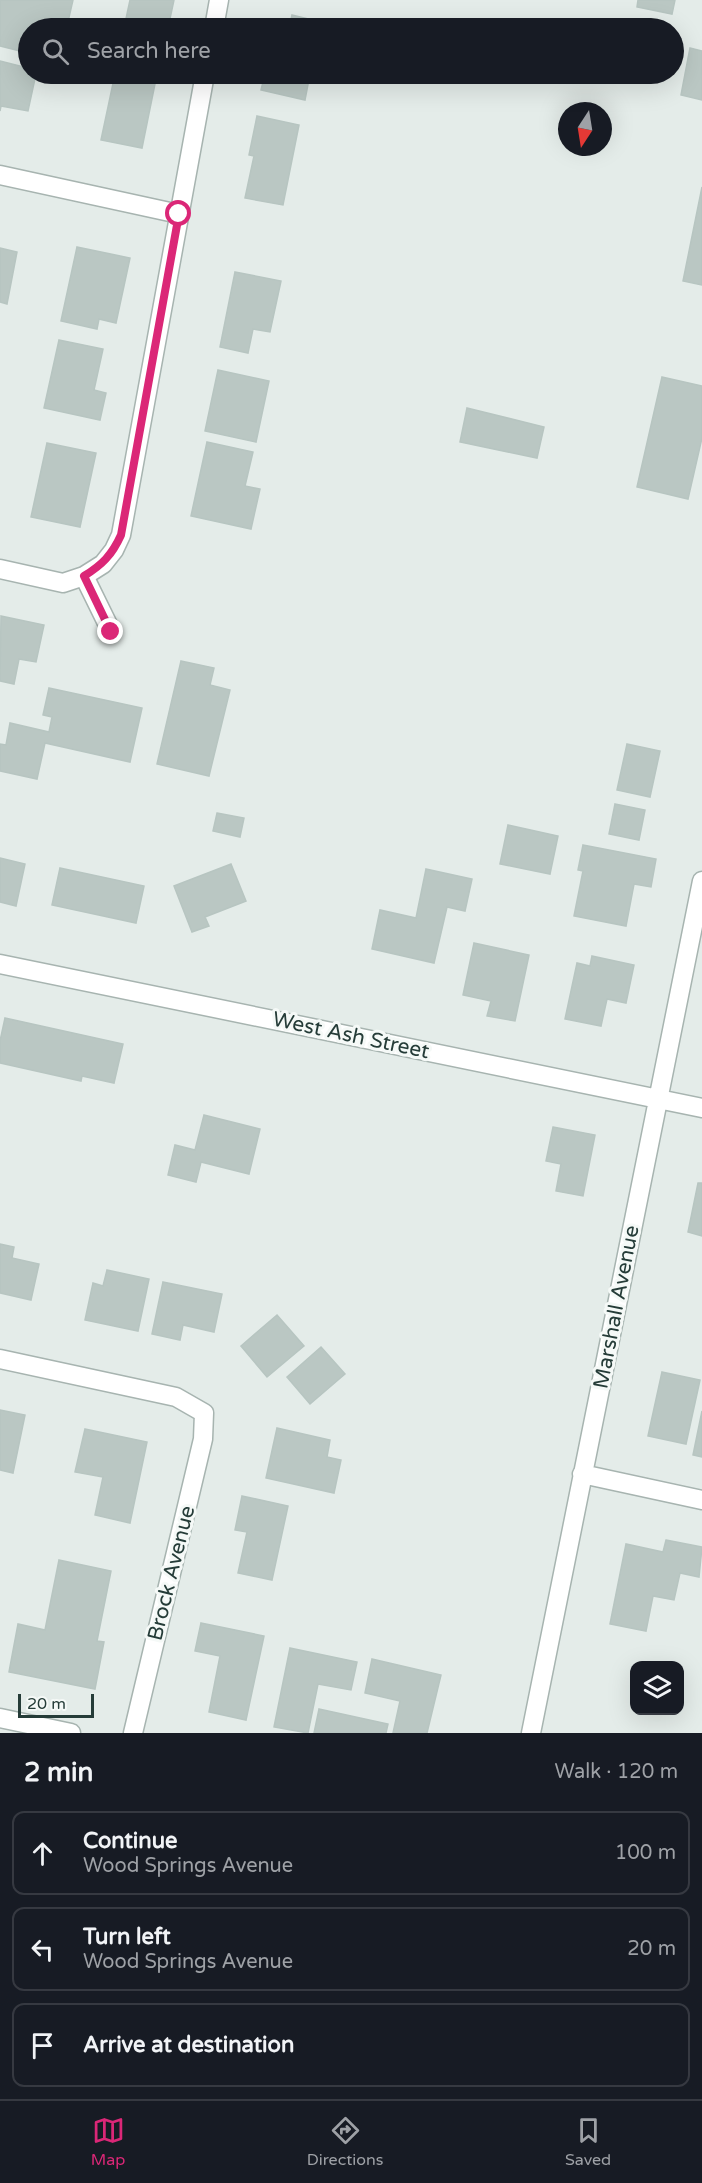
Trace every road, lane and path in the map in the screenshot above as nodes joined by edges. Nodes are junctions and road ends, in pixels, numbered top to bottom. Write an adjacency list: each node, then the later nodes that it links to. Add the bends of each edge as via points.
1 (219, 0): 2 (street)
2 (216, 18)
3 (203, 84): 5 (street)
4 (0, 175): 5 (street)
5 (179, 214): 7 (street, via 121,535 102,564)
6 (0, 569): 7 (street, via 63,583)
7 (84, 576): 8 (street)
8 (111, 632)
9 (701, 890): 11 (street, Marshall Avenue)
10 (0, 964): 11 (street, West Ash Street)
11 (658, 1098): 12 (street, West Ash Street); 14 (street, Marshall Avenue)
12 (702, 1108)
13 (0, 1359): 18 (street, Brock Avenue, via 176,1397 204,1413 203,1439)
14 (582, 1474): 15 (street); 19 (street, Marshall Avenue)
15 (702, 1500)
16 (0, 1718): 17 (street)
17 (71, 1733)
18 (133, 1733)
19 (531, 1733)

